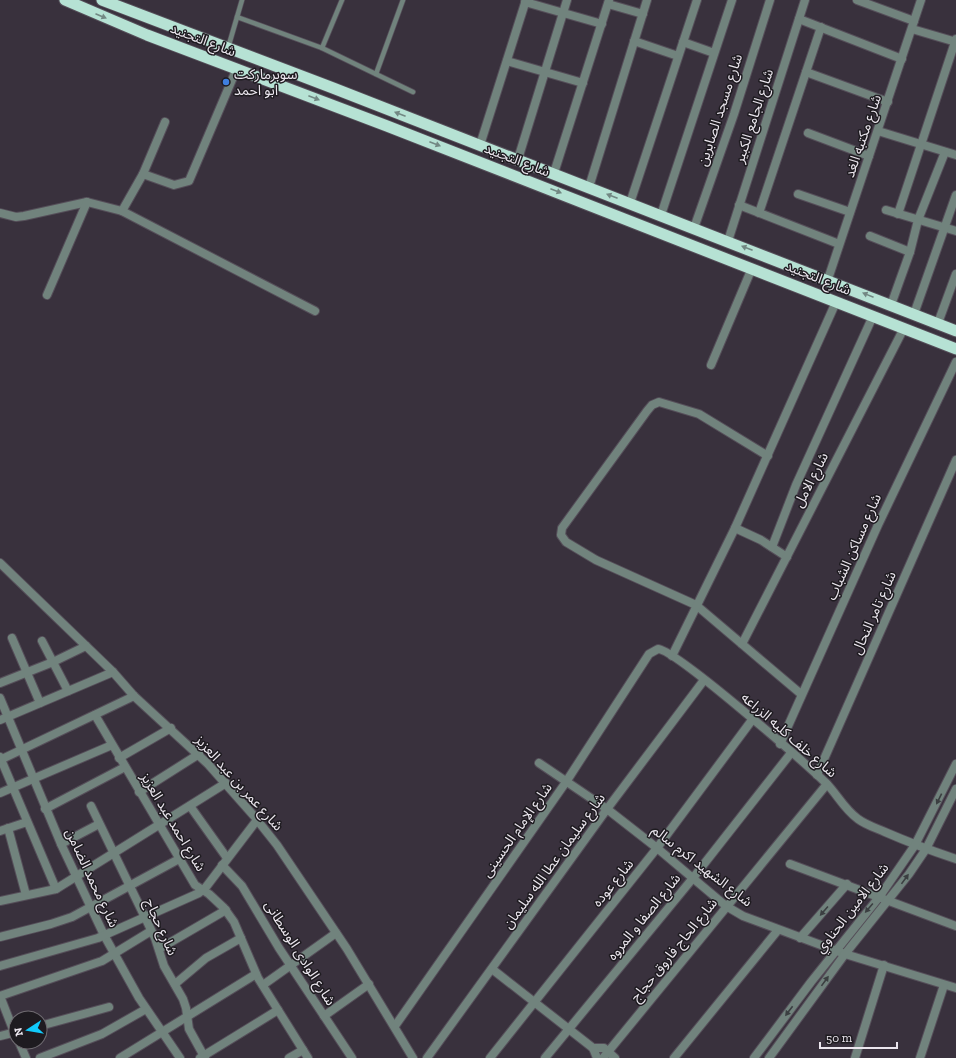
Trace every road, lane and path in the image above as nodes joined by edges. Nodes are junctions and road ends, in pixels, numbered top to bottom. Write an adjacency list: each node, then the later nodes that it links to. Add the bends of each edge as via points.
1 (66, 0): 33 (highway, شارع التجنيد, one-way to 33)
2 (102, 0): 27 (highway, شارع التجنيد)
3 (242, 0): 18 (lane)
4 (342, 0): 28 (lane)
5 (404, 0): 37 (lane)
6 (568, 0): 16 (street)
7 (647, 0): 17 (street)
8 (697, 0): 26 (street)
9 (732, 0): 29 (street)
10 (770, 0): 66 (street, شارع مسجد الصابرين)
11 (805, 0): 19 (street, شارع الجامع الكبير)
12 (857, 0): 20 (street)
13 (921, 0): 20 (street, شارع مكتبه الغد)
14 (526, 1): 16 (street); 32 (street)
15 (609, 2): 17 (street); 21 (street)
16 (563, 13): 21 (street); 35 (street)
17 (643, 14): 24 (street)
18 (237, 17): 27 (lane); 28 (lane)
19 (799, 19): 22 (street); 57 (street, شارع الجامع الكبير)
20 (914, 21): 23 (street, شارع مكتبه الغد)
21 (602, 24): 38 (street)
22 (821, 27): 31 (street); 36 (street)
23 (912, 30): 25 (street); 31 (street, شارع مكتبه الغد)
24 (634, 41): 30 (street); 52 (street)
25 (956, 41): 44 (street)
26 (683, 42): 29 (street); 30 (street)
27 (226, 47): 33 (highway); 45 (highway, شارع التجنيد, one-way to 27)
28 (322, 48): 37 (lane)
29 (714, 54): 64 (street)
30 (678, 56): 56 (street)
31 (902, 59): 40 (street, شارع مكتبه الغد)
32 (507, 61): 35 (street); 45 (street)
33 (218, 62): 34 (highway, شارع التجنيد)
34 (237, 68): 50 (street, via 189,181 174,184); 73 (highway, شارع التجنيد, one-way to 73)
35 (545, 72): 38 (street); 49 (street)
36 (806, 72): 40 (street); 62 (street)
37 (376, 74): 39 (lane)
38 (583, 83): 51 (street)
39 (413, 92)
40 (888, 102): 42 (street, شارع مكتبه الغد)
41 (165, 122): 50 (street)
42 (878, 131): 44 (street); 48 (street, شارع مكتبه الغد)
43 (808, 133): 48 (street)
44 (922, 144): 46 (street); 63 (street)
45 (480, 145): 49 (highway, شارع التجنيد)
46 (945, 152): 47 (street); 65 (street)
47 (956, 155)
48 (869, 156): 60 (street, شارع مكتبه الغد)
49 (518, 159): 51 (highway, شارع التجنيد)
50 (143, 174): 59 (street)
51 (554, 174): 52 (highway, شارع التجنيد)
52 (588, 187): 56 (highway, شارع التجنيد, one-way to 52)
53 (798, 194): 60 (street)
54 (956, 195): 67 (street)
55 (87, 202): 59 (street); 61 (street, via 24,216); 76 (street)
56 (630, 203): 64 (highway, شارع التجنيد)
57 (739, 205): 62 (street); 70 (street, شارع الجامع الكبير)
58 (886, 210): 63 (street)
59 (122, 211): 79 (street)
60 (850, 212): 71 (street, شارع مكتبه الغد)
61 (0, 213)
62 (759, 213): 71 (street)
63 (898, 214): 65 (street)
64 (661, 215): 66 (highway, شارع التجنيد)
65 (918, 220): 67 (street); 72 (street)
66 (694, 228): 70 (highway, شارع التجنيد)
67 (945, 228): 68 (street); 80 (street)
68 (956, 231)
69 (870, 236): 72 (street)
70 (728, 241): 75 (highway, شارع التجنيد, one-way to 70)
71 (839, 244): 75 (street, شارع مكتبه الغد)
72 (910, 252): 78 (street)
73 (752, 268): 77 (highway, شارع التجنيد); 87 (street)
74 (956, 274): 82 (street)
75 (828, 279): 78 (highway, شارع التجنيد, one-way to 75)
76 (47, 295)
77 (836, 302): 81 (highway, شارع التجنيد); 88 (street)
78 (891, 305): 80 (highway, شارع التجنيد)
79 (315, 311)
80 (914, 314): 82 (highway, شارع التجنيد)
81 (873, 316): 83 (highway, شارع التجنيد); 91 (street, via 796,485)
82 (938, 324): 84 (highway, شارع التجنيد)
83 (904, 328): 85 (highway, شارع التجنيد); 92 (street, شارع الامل)
84 (956, 331)
85 (956, 349)
86 (956, 362): 107 (street, شارع مساكن الشباب)
87 (711, 365)
88 (768, 456): 90 (street); 94 (street, via 699,414 664,402 655,403 646,411 562,528 563,540 580,551)
89 (956, 460): 125 (street, شارع تامر النحال)
90 (735, 528): 91 (street); 94 (street)
91 (772, 547): 92 (street)
92 (787, 557): 97 (street, شارع الامل)
93 (0, 563): 98 (street, شارع عمر بن عبد العزيز)
94 (696, 605): 97 (street); 100 (street)
95 (12, 638): 103 (street)
96 (42, 641): 101 (street)
97 (742, 644): 107 (street)
98 (86, 646): 101 (street); 102 (street, شارع عمر بن عبد العزيز)
99 (658, 649): 100 (street, شارع خلف كليه الزراعه, via 665,650); 127 (street, شارع الإمام الحسينى, via 649,654)
100 (672, 656): 104 (street, شارع خلف كليه الزراعه)
101 (53, 662): 103 (street); 106 (street)
102 (113, 672): 106 (street); 108 (street, شارع عمر بن عبد العزيز)
103 (27, 673): 105 (street); 110 (street)
104 (704, 680): 113 (street, شارع خلف كليه الزراعه); 137 (street, شارع سليمان عطا الله سليمان)
105 (0, 683)
106 (68, 691): 110 (street)
107 (801, 694): 115 (street, شارع مساكن الشباب)
108 (134, 696): 111 (street); 114 (street, شارع عمر بن عبد العزيز)
109 (0, 698): 112 (street, شارع محمد الضامن)
110 (40, 703): 112 (street)
111 (95, 715): 116 (street, شارع احمد عبد العزيز); 117 (street)
112 (4, 719): 117 (street, شارع محمد الضامن)
113 (752, 720): 115 (street, شارع خلف كليه الزراعه); 145 (street, شارع عوده)
114 (171, 728): 119 (street, شارع عمر بن عبد العزيز); 120 (street)
115 (780, 744): 118 (street, شارع خلف كليه الزراعه)
116 (112, 745): 120 (street, شارع احمد عبد العزيز); 126 (street)
117 (22, 750): 121 (street); 126 (street, شارع محمد الضامن)
118 (791, 753): 125 (street, شارع خلف كليه الزراعه); 153 (street, شارع الصفا و المروه)
119 (199, 754): 128 (street, شارع عمر بن عبد العزيز); 132 (street)
120 (119, 758): 124 (street, شارع احمد عبد العزيز)
121 (0, 759): 130 (street)
122 (539, 763): 127 (street, شارع الشهيد اكرم سالم)
123 (956, 764): 144 (street, شارع الامين الحناوي, one-way to 144)
124 (125, 767): 132 (street, شارع احمد عبد العزيز); 136 (street)
125 (817, 775): 129 (street, شارع خلف كليه الزراعه)
126 (34, 780): 130 (street); 136 (street, شارع محمد الضامن)
127 (566, 782): 137 (street, شارع الشهيد اكرم سالم); 197 (street, شارع الإمام الحسينى)
128 (226, 783): 135 (street); 138 (street, شارع عمر بن عبد العزيز)
129 (826, 784): 144 (street, شارع خلف كليه الزراعه, via 858,819); 162 (street, شارع الحاج فاروق حجاج)
130 (12, 789): 133 (street); 139 (street)
131 (956, 789): 146 (street, شارع الامين الحناوي)
132 (139, 792): 141 (street, شارع احمد عبد العزيز)
133 (0, 793)
134 (91, 806): 140 (street, شارع حجاج)
135 (190, 806): 141 (street); 150 (street, شارع الوادى الوسطانى)
136 (46, 809): 143 (street, شارع محمد الضامن)
137 (607, 809): 145 (street, شارع الشهيد اكرم سالم); 181 (street, شارع سليمان عطا الله سليمان)
138 (258, 820): 150 (street); 169 (street, شارع عمر بن عبد العزيز)
139 (26, 822): 142 (street); 156 (street)
140 (99, 824): 143 (street); 147 (street, شارع حجاج)
141 (159, 825): 147 (street); 148 (street, شارع احمد عبد العزيز)
142 (4, 830): 158 (street)
143 (61, 844): 152 (street, شارع محمد الضامن)
144 (915, 845): 146 (street, شارع خلف كليه الزراعه); 159 (street, شارع الامين الحناوي)
145 (657, 848): 153 (street, شارع الشهيد اكرم سالم); 189 (street, شارع عوده)
146 (926, 849): 149 (street, شارع خلف كليه الزراعه); 160 (street, شارع الامين الحناوي, one-way to 146)
147 (113, 854): 152 (street); 155 (street, شارع حجاج)
148 (179, 859): 155 (street); 157 (street, شارع احمد عبد العزيز, via 195,885)
149 (956, 859)
150 (225, 861): 157 (street); 180 (street, شارع الوادى الوسطانى)
151 (790, 864): 154 (street)
152 (76, 877): 156 (street); 163 (street, شارع محمد الضامن)
153 (693, 878): 162 (street, شارع الشهيد اكرم سالم); 198 (street, شارع الصفا و المروه)
154 (847, 884): 159 (street); 173 (street, one-way to 173)
155 (129, 887): 163 (street); 165 (street, شارع حجاج)
156 (56, 889): 158 (street)
157 (202, 891): 164 (street, شارع احمد عبد العزيز); 165 (street)
158 (26, 895): 161 (street)
159 (880, 896): 160 (street); 175 (street, شارع الامين الحناوي, one-way to 175)
160 (890, 900): 166 (street); 176 (street, شارع الامين الحناوي)
161 (0, 901)
162 (726, 906): 167 (street, شارع الشهيد اكرم سالم); 202 (street, شارع الحاج فاروق حجاج)
163 (91, 908): 170 (street, شارع محمد الضامن); 171 (street, via 51,924)
164 (226, 910): 172 (street, شارع احمد عبد العزيز); 174 (street)
165 (144, 918): 168 (street, شارع حجاج); 170 (street)
166 (956, 926)
167 (778, 930): 173 (street, شارع الشهيد اكرم سالم); 216 (street)
168 (151, 932): 174 (street, شارع حجاج); 177 (street)
169 (336, 933): 180 (street); 184 (street, شارع عمر بن عبد العزيز)
170 (104, 935): 177 (street, شارع محمد الضامن); 179 (street)
171 (0, 937)
172 (241, 938): 182 (street, شارع احمد عبد العزيز); 183 (street, via 206,958)
173 (800, 938): 175 (street, شارع الشهيد اكرم سالم)
174 (159, 949): 183 (street, شارع حجاج, via 164,966)
175 (836, 951): 176 (street, شارع الشهيد اكرم سالم); 217 (street, شارع الامين الحناوي, one-way to 217)
176 (845, 954): 178 (street, شارع الشهيد اكرم سالم); 218 (street, شارع الامين الحناوي, one-way to 176)
177 (114, 956): 188 (street); 191 (street, شارع محمد الضامن)
178 (884, 965): 186 (street, شارع الشهيد اكرم سالم); 219 (street)
179 (0, 966)
180 (290, 966): 185 (street); 195 (street, شارع الوادى الوسطانى)
181 (492, 969): 189 (street); 211 (street, شارع سليمان عطا الله سليمان)
182 (256, 974): 185 (street, شارع احمد عبد العزيز); 194 (street)
183 (175, 984): 194 (street, شارع حجاج)
184 (369, 984): 195 (street); 197 (street, شارع عمر بن عبد العزيز)
185 (263, 985): 192 (street, شارع احمد عبد العزيز)
186 (944, 985): 187 (street, شارع الشهيد اكرم سالم); 220 (street)
187 (956, 988)
188 (0, 996): 193 (street)
189 (535, 1002): 198 (street); 212 (street, شارع عوده)
190 (109, 1007): 196 (street)
191 (146, 1009): 199 (street, شارع محمد الضامن); 204 (street, via 102,1034)
192 (278, 1010): 201 (street, شارع احمد عبد العزيز); 203 (street)
193 (8, 1016)
194 (188, 1016): 199 (street); 203 (street, شارع حجاج, via 189,1029)
195 (324, 1016): 209 (street, شارع الوادى الوسطانى)
196 (48, 1024)
197 (395, 1026): 210 (street, شارع عمر بن عبد العزيز)
198 (569, 1029): 200 (street); 213 (street, شارع الصفا و المروه)
199 (162, 1033): 205 (street); 206 (street, شارع محمد الضامن)
200 (593, 1048): 202 (street, via 604,1048); 214 (street)
201 (303, 1050): 207 (street); 208 (street, شارع احمد عبد العزيز)
202 (606, 1055): 215 (street)
203 (203, 1057)
204 (40, 1058)
205 (120, 1058)
206 (180, 1058)
207 (289, 1058)
208 (308, 1058)
209 (352, 1058)
210 (413, 1058)
211 (427, 1058)
212 (490, 1058)
213 (545, 1058)
214 (597, 1058)
215 (615, 1058)
216 (674, 1058)
217 (754, 1058)
218 (769, 1058)
219 (855, 1058)
220 (920, 1058)

